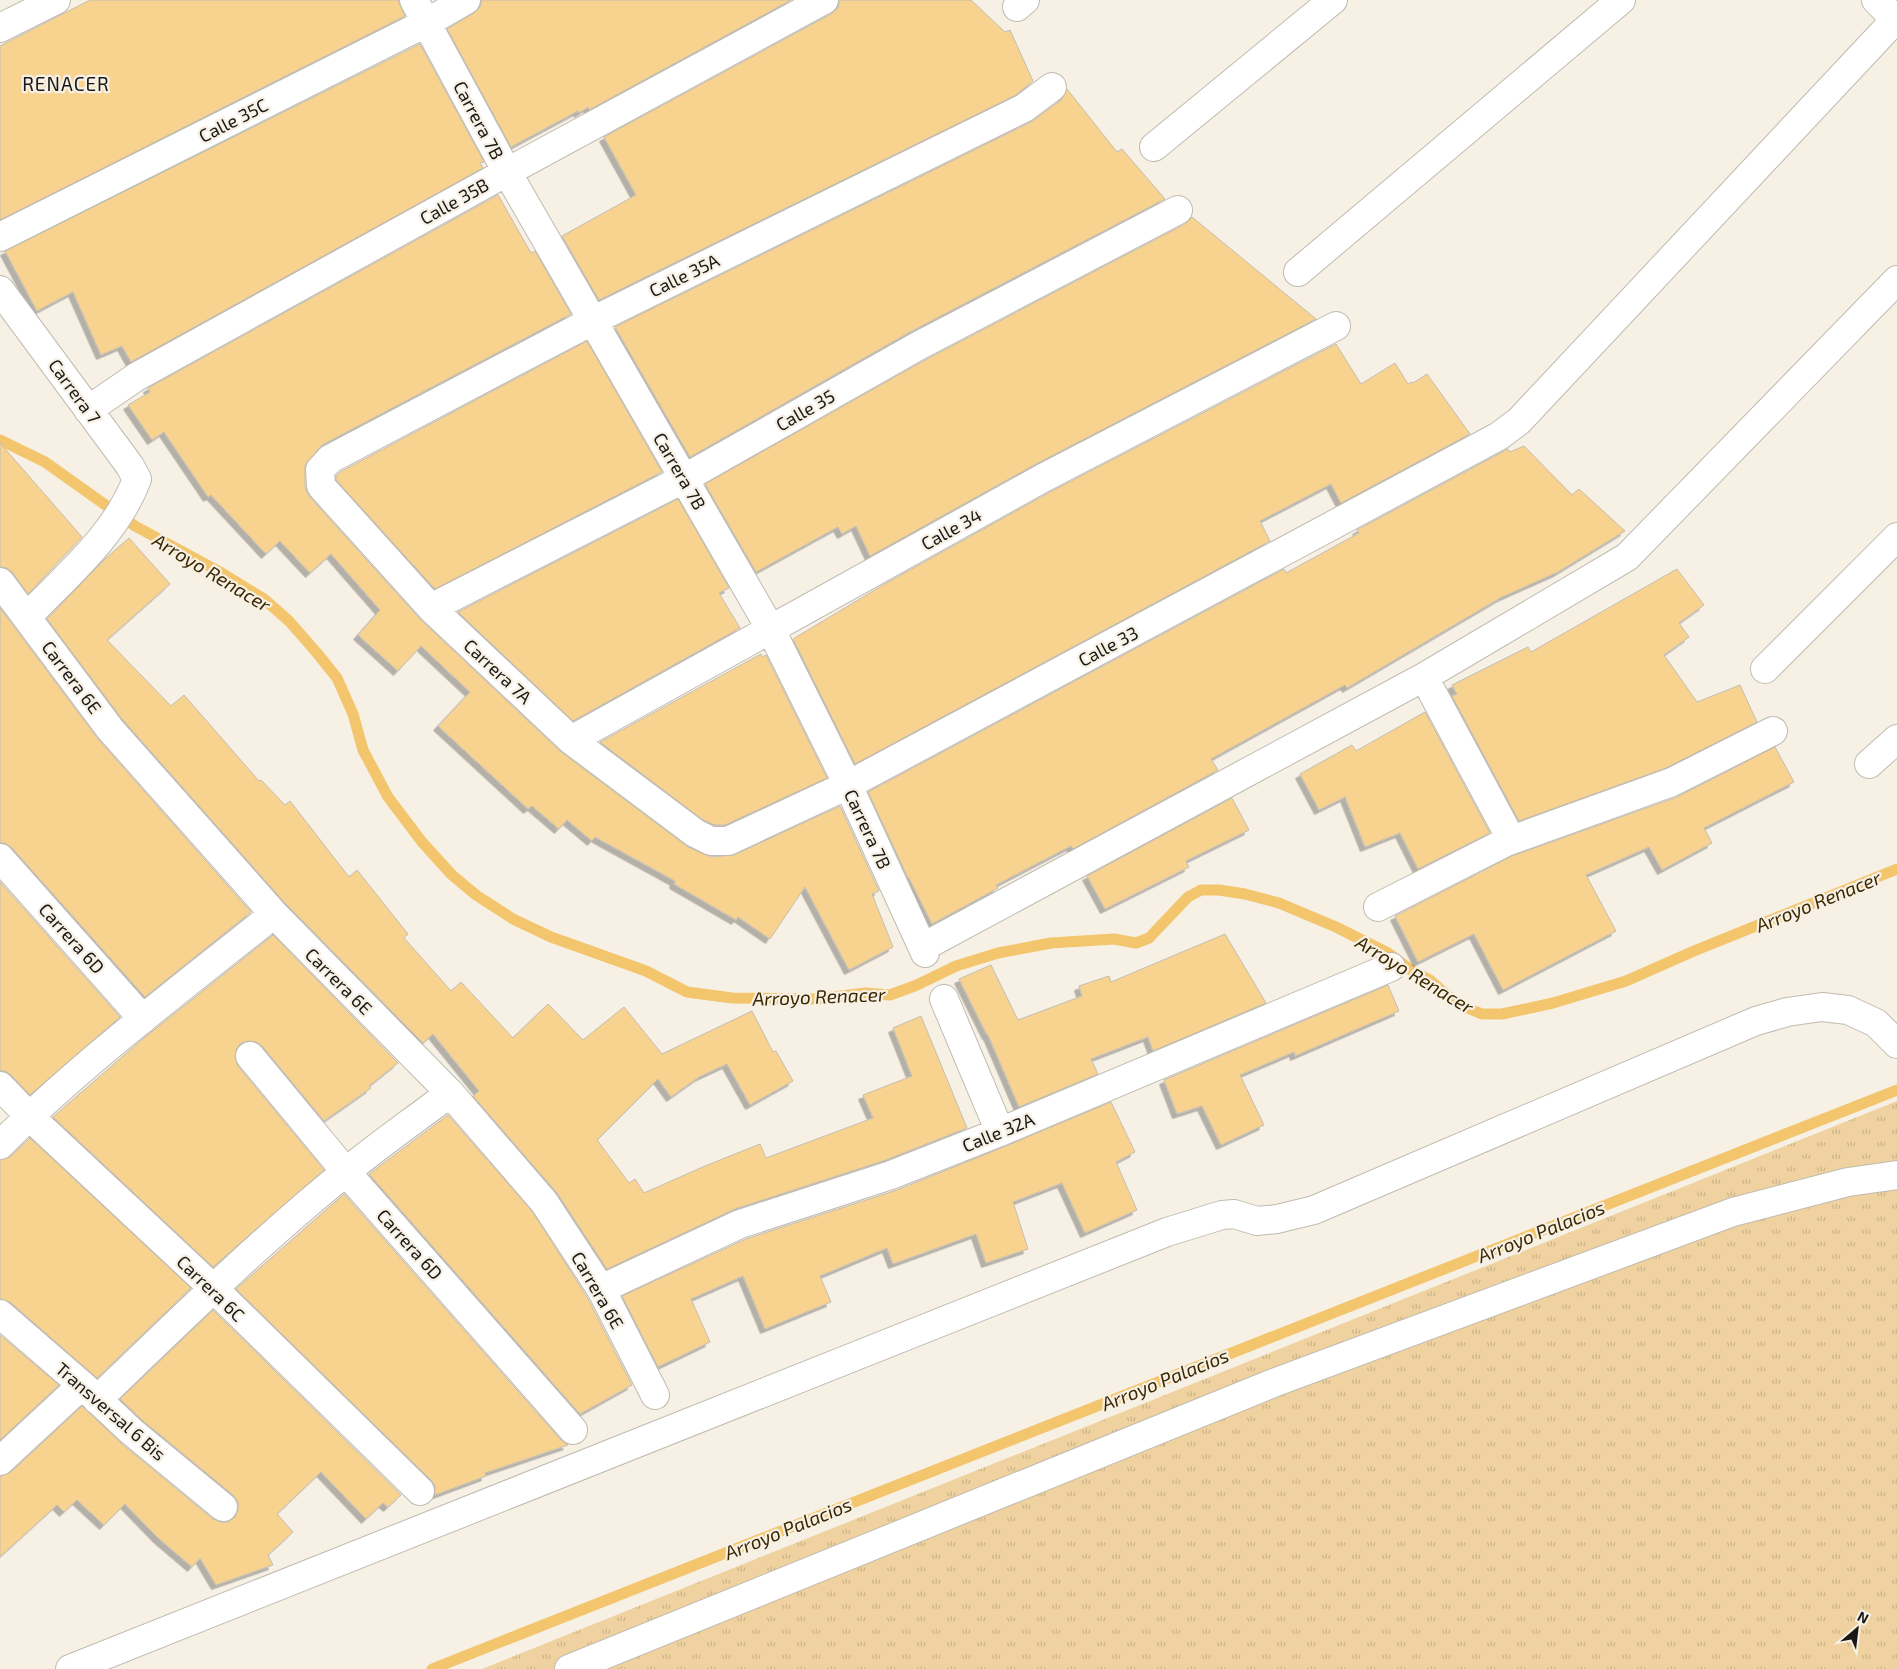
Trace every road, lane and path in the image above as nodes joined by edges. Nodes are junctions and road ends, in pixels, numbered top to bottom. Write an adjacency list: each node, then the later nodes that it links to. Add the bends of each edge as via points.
1 (56, 0): 9 (street)
2 (466, 0): 7 (street, Calle 35C)
3 (824, 0): 12 (street, Calle 35B)
4 (1332, 0): 11 (street)
5 (1621, 0): 15 (street)
6 (1876, 0): 8 (street)
7 (420, 11): 12 (street, Carrera 7B); 14 (street, Calle 35C)
8 (1896, 21): 34 (street, Calle 33, via 1519,421 1499,436)
9 (0, 28)
10 (1052, 88): 18 (street, Calle 35A, via 1024,108)
11 (1154, 146)
12 (507, 172): 18 (street, Carrera 7B); 20 (street, Calle 35B, via 136,377)
13 (1178, 210): 22 (street, Calle 35, via 918,346)
14 (0, 237)
15 (1298, 272)
16 (1897, 280): 29 (street, via 1627,557)
17 (0, 290): 20 (street, Carrera 7)
18 (592, 321): 21 (street, Calle 35A, via 330,459); 22 (street, Carrera 7B)
19 (1336, 326): 27 (street, Calle 34, via 1043,478)
20 (88, 410): 26 (street, Carrera 7, via 137,479 131,496 109,532)
21 (320, 470): 25 (street, Carrera 7A, via 320,486)
22 (685, 478): 25 (street, Calle 35); 27 (street, Carrera 7B)
23 (1897, 537): 28 (street)
24 (0, 582): 26 (street, Carrera 6E)
25 (431, 608): 32 (street, Carrera 7A)
26 (27, 617): 39 (street, Carrera 6E, via 110,729)
27 (770, 628): 32 (street, Calle 34); 34 (street, Carrera 7B)
28 (1765, 669)
29 (1424, 678): 34 (street, Carrera 7B, via 924,950); 35 (street)
30 (1772, 731): 35 (street, via 1672,782)
31 (1897, 739): 33 (street)
32 (571, 740): 36 (street, Carrera 7A, via 694,833)
33 (1869, 764)
34 (848, 785): 36 (street, Calle 33, via 728,841)
35 (1511, 840): 38 (street)
36 (711, 841)
37 (0, 858): 42 (street, Carrera 6D)
38 (1378, 907)
39 (274, 914): 42 (street); 46 (street, Carrera 6E)
40 (1391, 966): 48 (street, Calle 32A)
41 (944, 999): 48 (street)
42 (143, 1019): 47 (street)
43 (1897, 1044): 61 (street, via 1876,1023 1848,1010 1822,1007 1756,1021 1314,1210 1257,1221 1234,1214 1222,1215 1167,1232)
44 (250, 1056): 50 (street, Carrera 6D)
45 (0, 1086): 47 (street, Carrera 6C)
46 (450, 1093): 50 (street); 53 (street, Carrera 6E, via 544,1202)
47 (29, 1116): 49 (street); 52 (street, Carrera 6C)
48 (1000, 1132): 53 (street, Calle 32A, via 892,1175 740,1224)
49 (0, 1145)
50 (346, 1172): 52 (street); 57 (street, Carrera 6D)
51 (1897, 1175): 62 (street, via 1848,1182 1733,1212 1276,1382)
52 (213, 1288): 55 (street); 59 (street, Carrera 6C)
53 (601, 1289): 56 (street, Carrera 6E)
54 (0, 1314): 55 (street, Transversal 6 Bis)
55 (89, 1393): 58 (street); 60 (street, Transversal 6 Bis)
56 (655, 1395)
57 (574, 1430)
58 (0, 1461)
59 (420, 1492)
60 (223, 1507)
61 (70, 1669)
62 (569, 1669)

